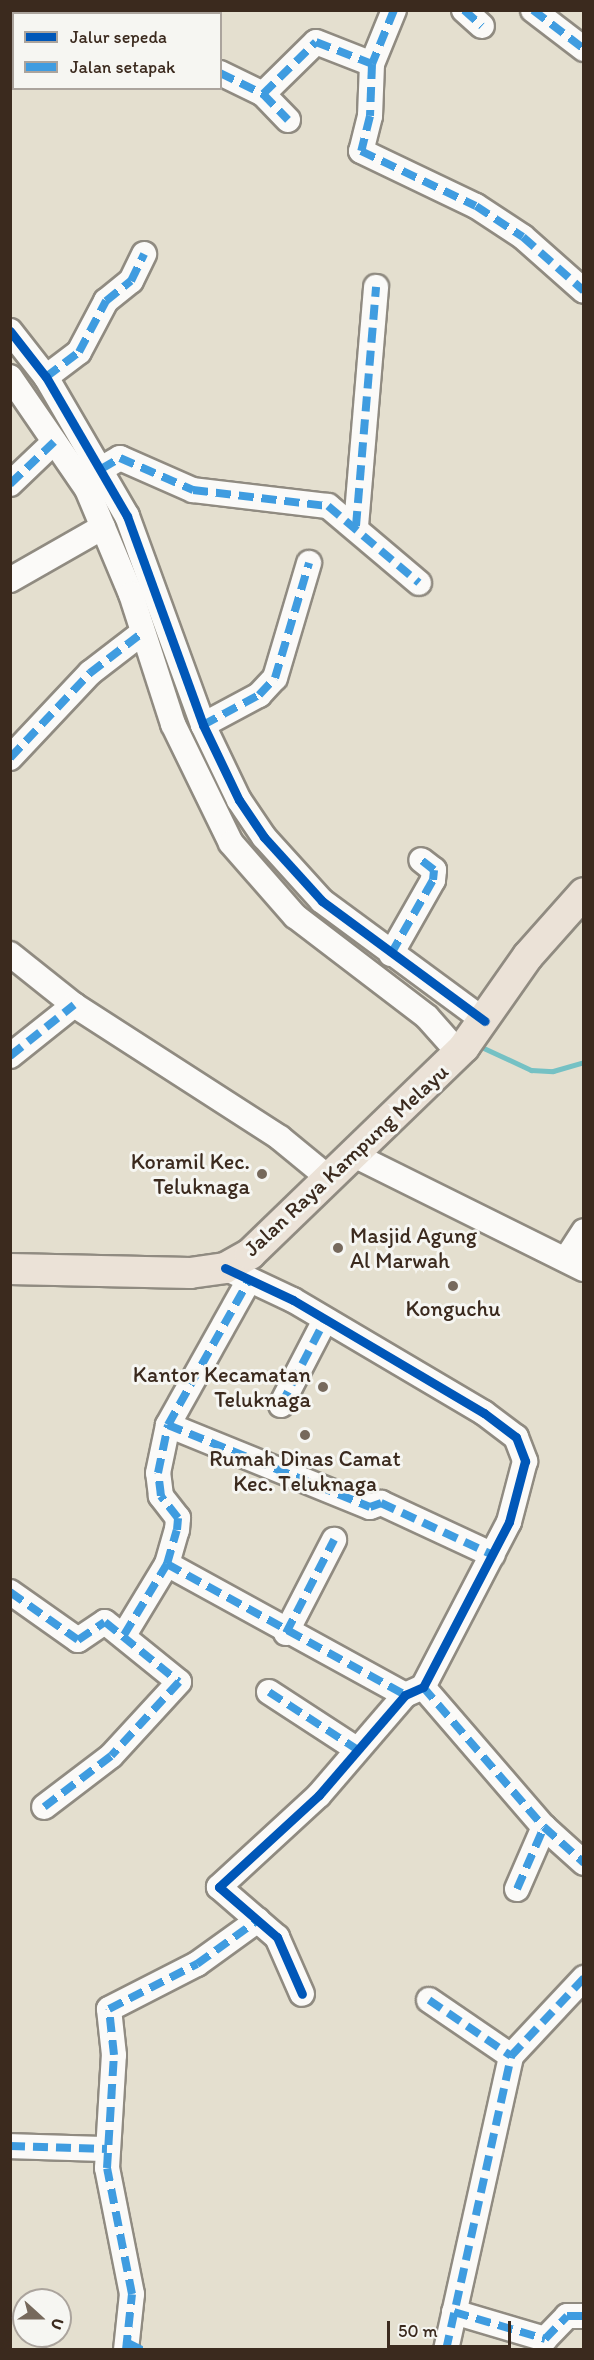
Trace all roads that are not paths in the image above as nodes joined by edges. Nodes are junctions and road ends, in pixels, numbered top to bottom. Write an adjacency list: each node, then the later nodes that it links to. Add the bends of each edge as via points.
1 (394, 10): 6 (street)
2 (464, 10): 4 (street)
3 (533, 10): 5 (street)
4 (482, 26)
5 (584, 49)
6 (372, 64): 8 (street, via 316,42); 12 (street, via 368,130 360,145 364,155 436,183 476,206 523,237)
7 (222, 74): 8 (street)
8 (263, 93): 9 (street)
9 (288, 120)
10 (144, 254): 14 (street, via 131,281 106,301 79,352)
11 (376, 286): 19 (street)
12 (584, 291)
13 (10, 331): 14 (street)
14 (46, 377): 17 (street)
15 (13, 387): 16 (street)
16 (54, 442): 18 (street); 20 (street, via 87,489)
17 (102, 469): 19 (street, via 128,459 193,490 306,500 328,506); 25 (street, via 126,516)
18 (10, 484)
19 (356, 526): 23 (street)
20 (103, 527): 22 (street); 24 (street)
21 (309, 563): 25 (street, via 276,678 259,695)
22 (10, 580)
23 (418, 583)
24 (142, 633): 26 (street, via 90,673); 32 (street, via 173,724 240,855 295,916 427,1017)
25 (203, 725): 30 (street, via 239,800 264,837 322,902)
26 (10, 758)
27 (421, 860): 30 (street, via 434,870 433,880)
28 (584, 893): 32 (main road, Jalan Raya Kampung Melayu, via 528,956)
29 (10, 954): 31 (street)
30 (391, 954): 32 (street)
31 (74, 1005): 33 (street); 35 (street, via 280,1138)
32 (472, 1038): 34 (main road, Jalan Raya Kampung Melayu)
33 (10, 1056)
34 (356, 1156): 35 (main road, Jalan Raya Kampung Melayu); 37 (street)
35 (330, 1179): 39 (main road, Jalan Raya Kampung Melayu, via 250,1254)
36 (584, 1232): 37 (street)
37 (575, 1264)
38 (10, 1269): 39 (main road, Jalan Raya Kampung Melayu)
39 (237, 1274): 40 (street); 42 (street)
40 (325, 1320): 41 (street); 44 (street, via 516,1437 525,1474)
41 (281, 1405)
42 (168, 1425): 44 (street, via 370,1507 381,1503); 45 (street, via 158,1473 161,1496 178,1518)
43 (334, 1540): 47 (street)
44 (493, 1555): 49 (street)
45 (167, 1564): 47 (street); 48 (street)
46 (10, 1592): 48 (street, via 78,1640 103,1621)
47 (286, 1633): 49 (street)
48 (124, 1635): 52 (street, via 178,1679 176,1690 111,1756)
49 (414, 1691): 51 (street); 53 (street)
50 (269, 1692): 51 (street)
51 (355, 1748): 56 (street, via 319,1795 219,1887)
52 (44, 1808)
53 (544, 1827): 54 (street); 55 (street)
54 (584, 1863)
55 (517, 1889)
56 (258, 1920): 58 (street, via 290,1956); 62 (street, via 197,1964 109,2009 114,2055)
57 (584, 1978): 60 (street)
58 (302, 1994)
59 (429, 2000): 60 (street)
60 (512, 2056): 63 (street)
61 (10, 2146): 62 (street)
62 (107, 2149): 65 (street, via 132,2294)
63 (454, 2312): 64 (street, via 545,2339 567,2316); 66 (street)
64 (584, 2316)
65 (132, 2347)
66 (446, 2349)

